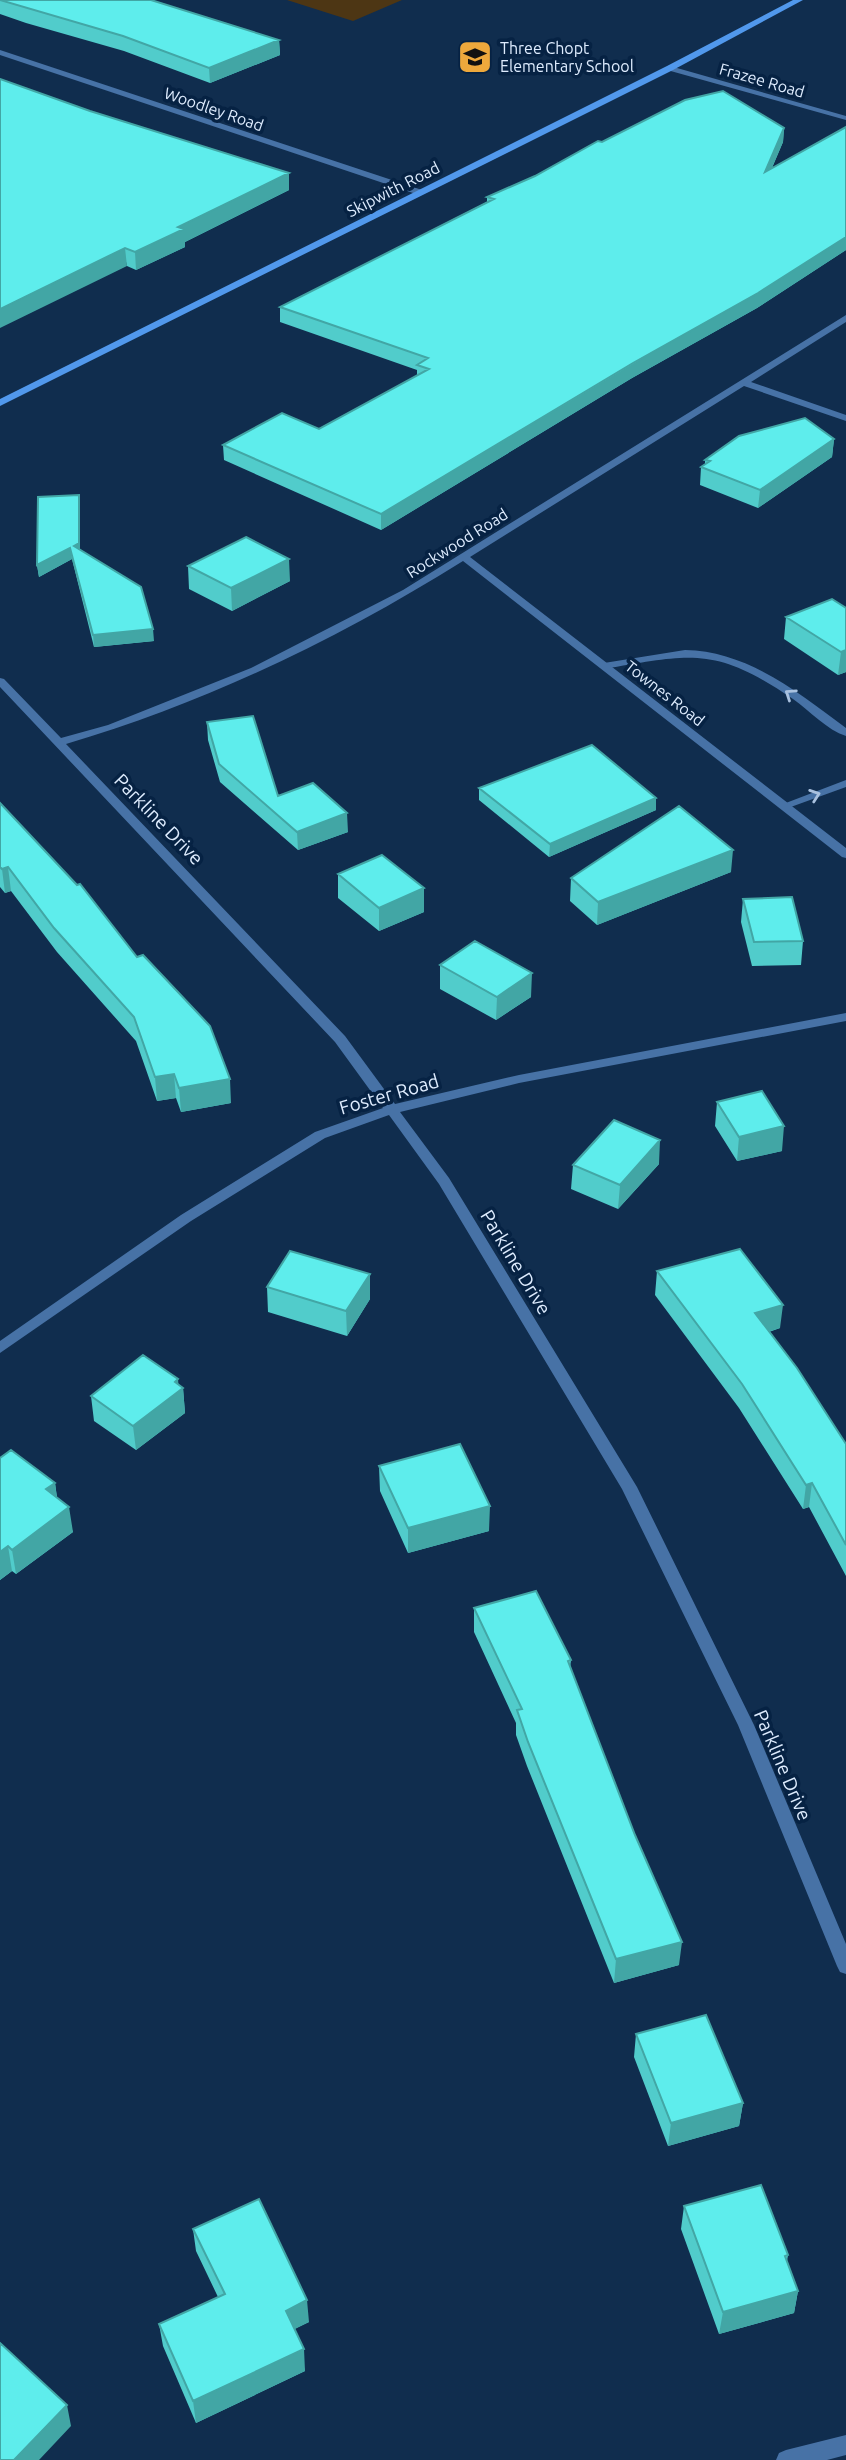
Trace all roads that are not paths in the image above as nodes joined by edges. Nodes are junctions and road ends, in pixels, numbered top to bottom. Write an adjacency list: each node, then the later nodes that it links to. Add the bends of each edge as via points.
1 (799, 0): 3 (main road, Skipwith Road)
2 (0, 52): 5 (street, Woodley Road)
3 (670, 68): 4 (street, Frazee Road); 5 (main road, Skipwith Road)
4 (846, 118)
5 (419, 192): 8 (main road, Skipwith Road)
6 (846, 318): 7 (street, Rockwood Road)
7 (743, 382): 9 (street); 10 (street, Rockwood Road)
8 (0, 403)
9 (846, 418)
10 (464, 556): 11 (street, Townes Road); 14 (street, Rockwood Road, via 407,592 255,670 112,727)
11 (604, 666): 13 (street, one-way to 11, via 760,674 710,655 673,655); 16 (street, Townes Road)
12 (0, 681): 14 (street, Parkline Drive)
13 (846, 733)
14 (57, 743): 19 (street, Parkline Drive, via 340,1039)
15 (846, 783): 16 (street, one-way to 15)
16 (784, 806): 17 (street, Townes Road)
17 (846, 854)
18 (846, 1017): 19 (street, Foster Road, via 519,1079)
19 (393, 1109): 20 (street, Foster Road, via 320,1135 186,1217); 21 (street, Parkline Drive, via 444,1181 629,1487 746,1726)
20 (0, 1348)
21 (846, 1966)
22 (846, 2445): 23 (street)
23 (786, 2460)

